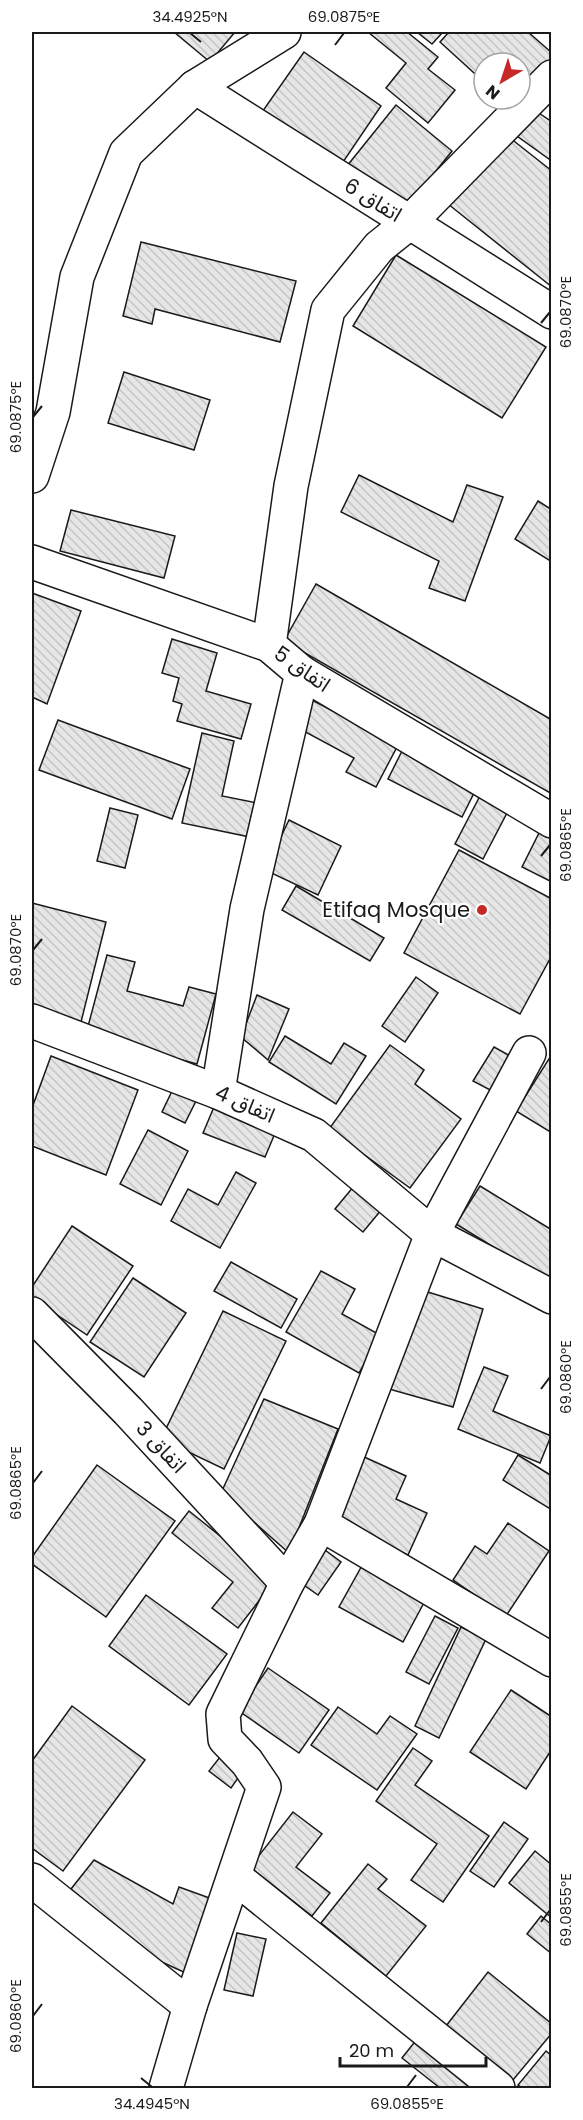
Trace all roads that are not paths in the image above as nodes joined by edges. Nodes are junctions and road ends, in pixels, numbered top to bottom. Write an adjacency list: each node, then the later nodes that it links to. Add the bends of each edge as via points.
1 (284, 32): 3 (street)
2 (552, 77): 4 (street)
3 (195, 87): 4 (street, اتفاق 6); 6 (street, via 126,153 77,277 53,412)
4 (409, 223): 5 (street, اتفاق 6); 9 (street, via 379,247 328,310 291,486)
5 (552, 312)
6 (39, 429): 7 (street)
7 (32, 476)
8 (32, 562): 9 (street, اتفاق 5)
9 (269, 645): 10 (street, اتفاق 5)
10 (302, 673): 11 (street, اتفاق 5); 14 (street, via 247,909)
11 (552, 821)
12 (32, 1021): 14 (street, اتفاق 4)
13 (530, 1053): 15 (street)
14 (218, 1092): 15 (street, اتفاق 4, via 314,1135)
15 (432, 1233): 16 (street, اتفاق 4); 18 (street)
16 (552, 1297)
17 (32, 1314): 19 (street, اتفاق 3)
18 (321, 1524): 19 (street); 20 (street)
19 (287, 1583): 21 (street, via 223,1714 225,1739 264,1787)
20 (552, 1660)
21 (235, 1877): 23 (street); 25 (street)
22 (32, 1880): 23 (street)
23 (190, 2006): 24 (street)
24 (166, 2088)
25 (498, 2088)

